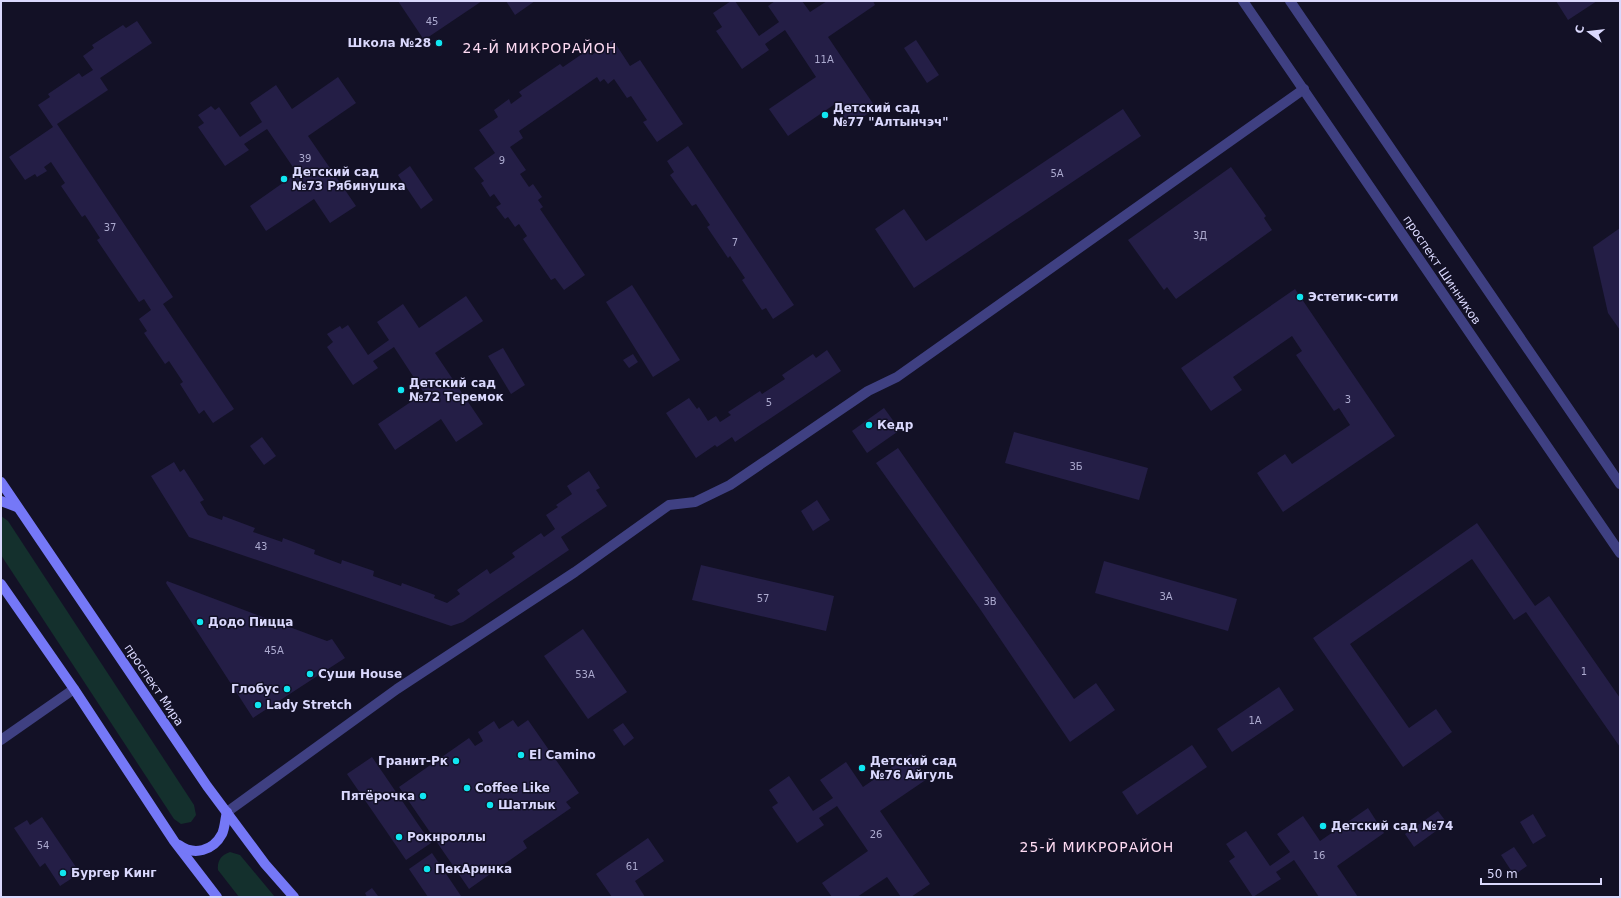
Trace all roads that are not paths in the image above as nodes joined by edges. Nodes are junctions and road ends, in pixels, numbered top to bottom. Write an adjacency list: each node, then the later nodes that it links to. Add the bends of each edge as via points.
1 (1243, 1): 3 (street, проспект Шинников)
2 (1290, 1): 5 (street)
3 (1304, 89): 8 (street, проспект Шинников); 12 (street, via 897,377 868,391 730,485 695,502 670,505 575,572 397,689)
4 (1, 482): 7 (main road, проспект Мира)
5 (1620, 484)
6 (1, 501): 7 (main road)
7 (18, 508): 12 (main road, проспект Мира)
8 (1620, 553)
9 (1, 584): 10 (main road)
10 (74, 689): 11 (street); 13 (main road)
11 (1, 740)
12 (227, 812): 13 (main road, via 222,833 208,848 192,851 182,848); 15 (main road, проспект Мира, via 265,864)
13 (174, 841): 14 (main road)
14 (217, 897)
15 (294, 897)

